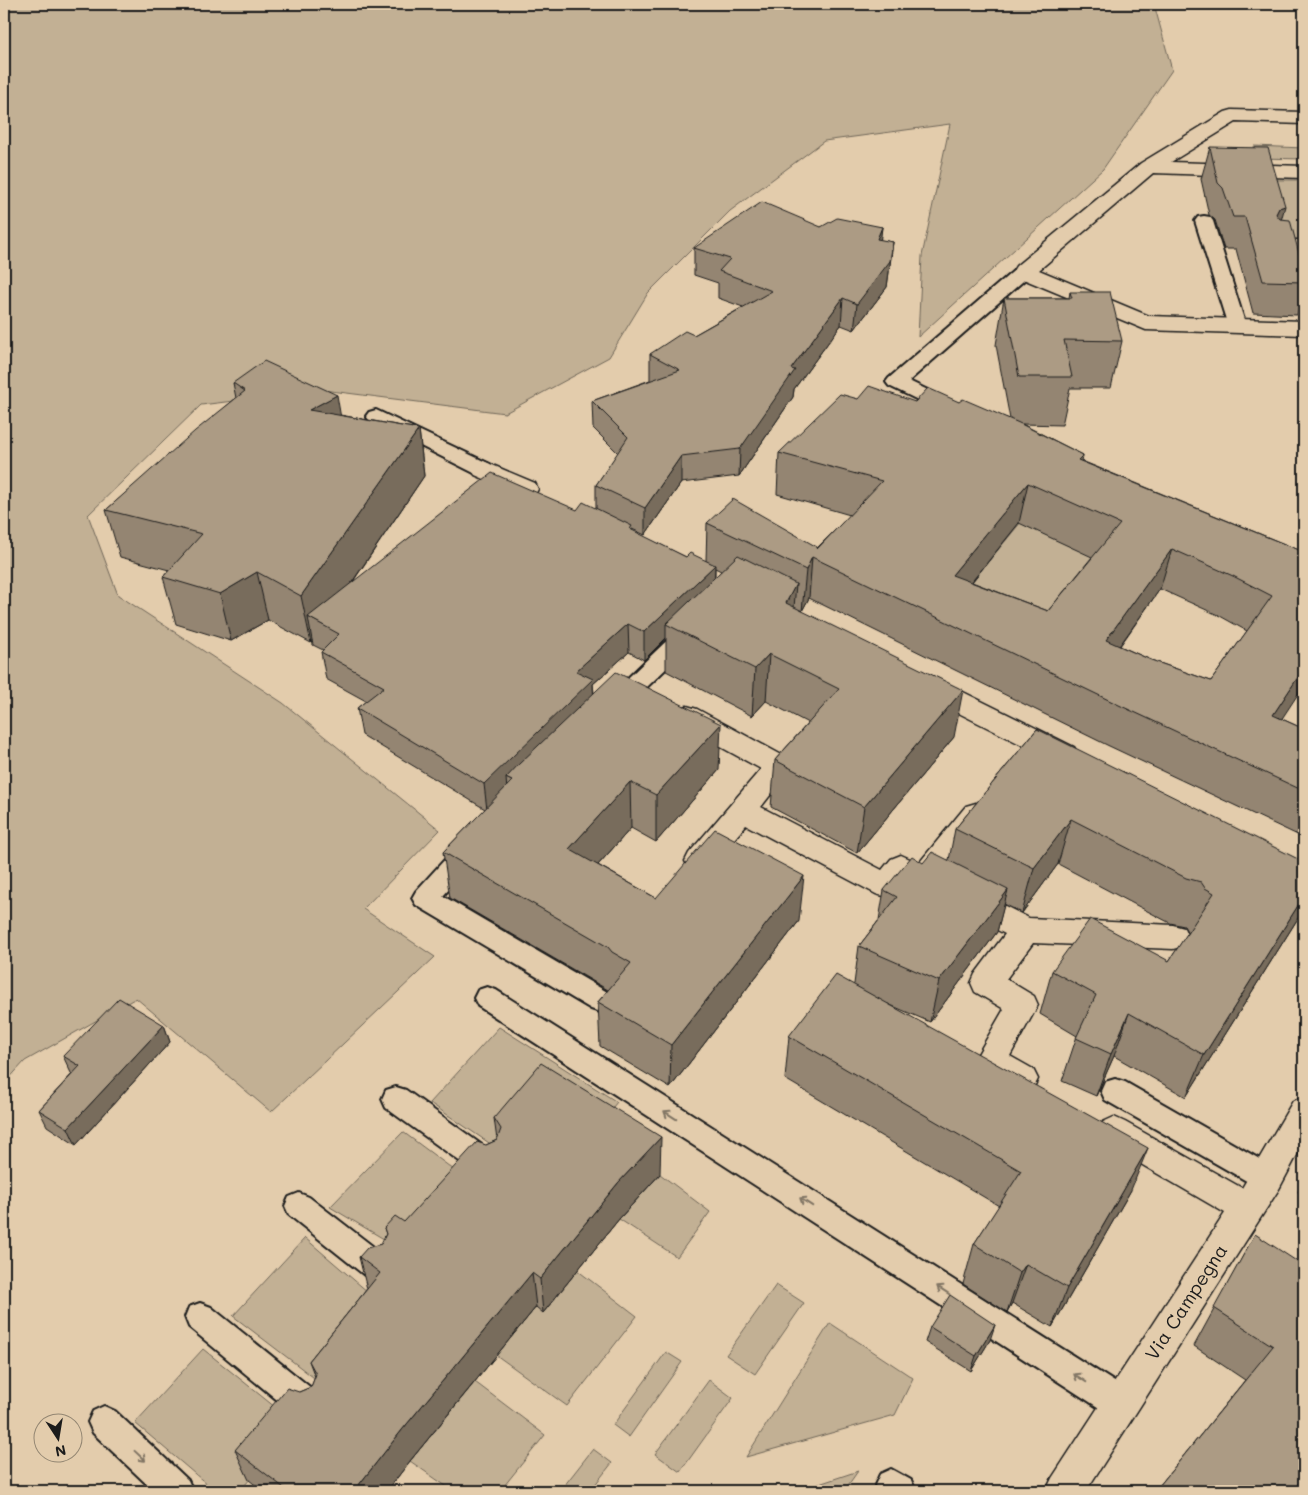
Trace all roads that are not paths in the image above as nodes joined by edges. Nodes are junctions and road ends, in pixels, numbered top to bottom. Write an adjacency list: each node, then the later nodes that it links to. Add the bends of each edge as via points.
1 (1304, 118): 2 (street, via 1232,116)
2 (1148, 167): 3 (street); 7 (street)
3 (1304, 172)
4 (1204, 221): 8 (lane)
5 (1278, 246): 6 (street)
6 (1304, 246)
7 (1024, 271): 8 (street, via 1146,323); 10 (lane, via 896,382)
8 (1237, 326): 9 (street)
9 (1304, 328)
10 (966, 415)
11 (376, 416): 12 (lane)
12 (483, 469): 13 (street)
13 (545, 498)
14 (706, 617): 17 (lane)
15 (904, 674): 18 (street)
16 (666, 704): 20 (street, via 779,766)
17 (599, 720)
18 (1082, 763)
19 (992, 793): 22 (street)
20 (742, 810): 22 (street, via 886,886 901,867); 23 (street)
21 (486, 831): 27 (lane, via 425,898)
22 (923, 878): 24 (street)
23 (680, 882)
24 (1025, 930): 25 (street); 29 (street, via 986,983 1024,1005 990,1061)
25 (1173, 937)
26 (487, 998): 39 (lane, one-way to 26)
27 (600, 1001)
28 (1115, 1091): 34 (lane)
29 (1050, 1095)
30 (396, 1099): 33 (lane)
31 (1304, 1111): 34 (street, Via Campegna)
32 (1093, 1120): 36 (street)
33 (490, 1167)
34 (1267, 1178): 36 (street, Via Campegna)
35 (299, 1206): 37 (lane)
36 (1247, 1208): 39 (street, Via Campegna)
37 (378, 1268)
38 (200, 1317): 40 (lane)
39 (1121, 1404): 43 (street, Via Campegna)
40 (310, 1407)
41 (104, 1422): 42 (lane, one-way to 42)
42 (177, 1491)
43 (1065, 1491)

